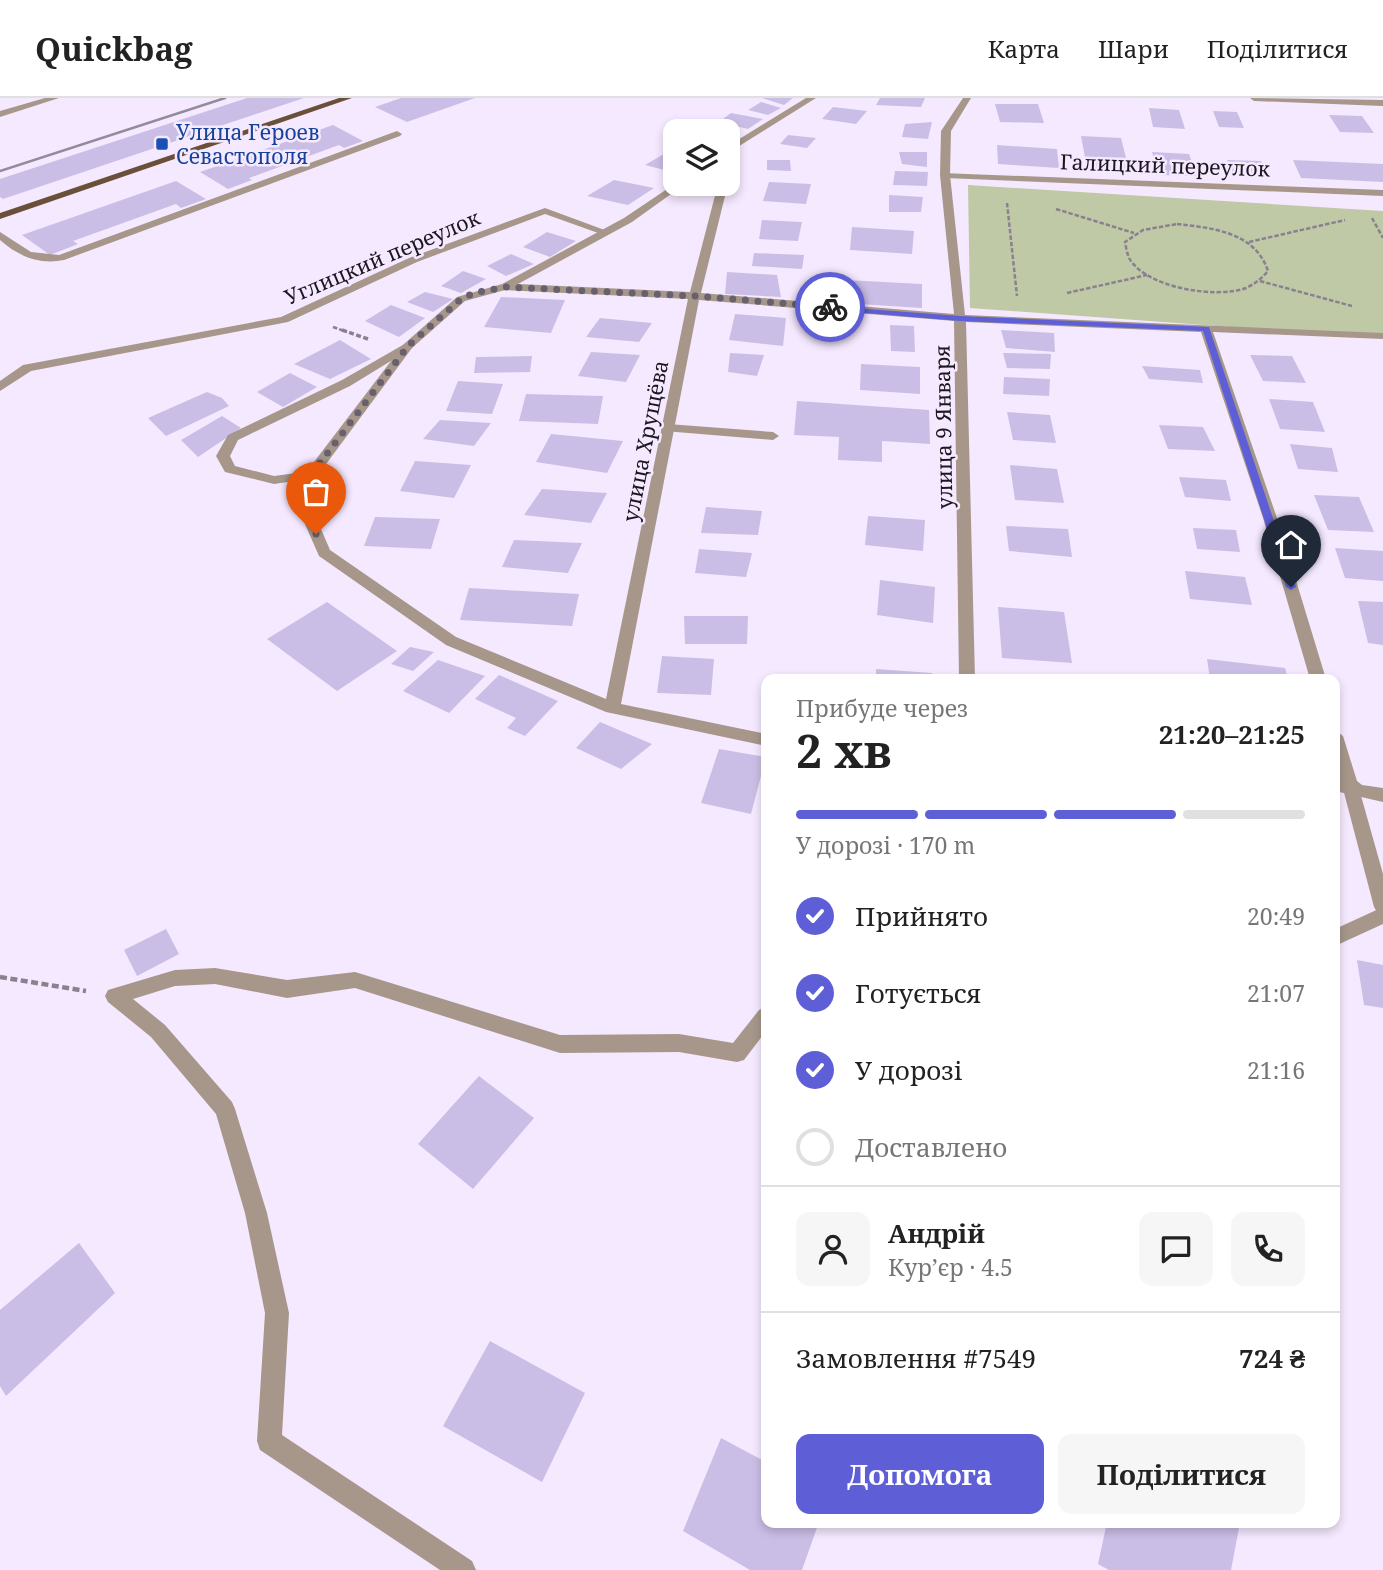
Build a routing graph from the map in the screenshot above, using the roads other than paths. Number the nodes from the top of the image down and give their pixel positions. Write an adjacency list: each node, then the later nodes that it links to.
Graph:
1 (55, 98): 7 (street)
2 (348, 98): 14 (main road)
3 (812, 98): 9 (street)
4 (967, 98): 10 (street, улица 9 Января)
5 (1254, 98): 6 (street)
6 (1383, 103)
7 (0, 114)
8 (397, 134): 16 (street)
9 (740, 143)
10 (945, 175): 11 (street, Галицкий переулок); 19 (street, улица 9 Января)
11 (1383, 193)
12 (663, 195): 15 (street)
13 (720, 196): 18 (street, улица Хрущёва)
14 (0, 216)
15 (605, 232): 17 (street); 23 (street, Углицкий переулок)
16 (0, 235)
17 (505, 287): 18 (street); 22 (street)
18 (695, 296): 19 (street); 24 (street, улица Хрущёва)
19 (960, 318): 20 (street); 27 (street, улица 9 Января)
20 (1206, 329): 21 (street); 28 (street)
21 (1383, 336)
22 (403, 349): 26 (street); 26 (street)
23 (0, 387)
24 (668, 428): 25 (street); 29 (street, улица Хрущёва)
25 (773, 436)
26 (311, 475): 29 (street)
27 (967, 674)
28 (1317, 674)
29 (612, 708): 30 (street)
30 (761, 739)
31 (1340, 766): 32 (street)
32 (1343, 784): 33 (street); 34 (street)
33 (1383, 795)
34 (1383, 907)
35 (1383, 915): 36 (street)
36 (1340, 936)
37 (761, 1022): 38 (street)
38 (463, 1570)

